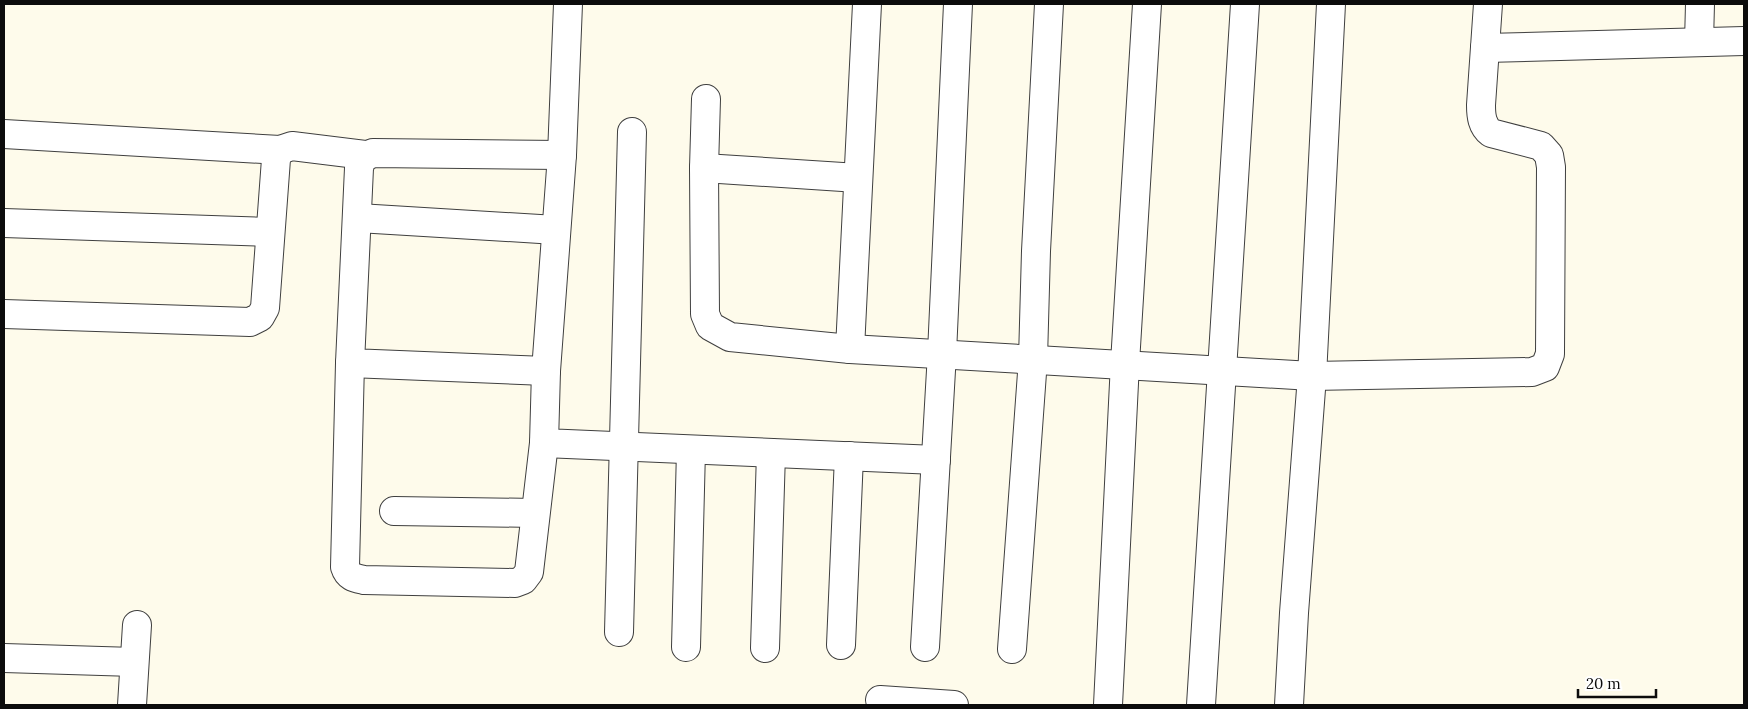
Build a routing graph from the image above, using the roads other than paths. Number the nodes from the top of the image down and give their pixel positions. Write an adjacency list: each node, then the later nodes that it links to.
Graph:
1 (568, 4): 18 (street)
2 (867, 4): 20 (street)
3 (958, 4): 27 (street)
4 (1049, 4): 28 (street)
5 (1147, 4): 30 (street)
6 (1245, 4): 31 (street)
7 (1331, 4): 33 (street)
8 (1488, 4): 12 (street)
9 (1700, 4): 11 (street)
10 (1744, 41): 11 (street)
11 (1699, 42): 12 (street)
12 (1485, 48): 33 (street)
13 (706, 99): 19 (street)
14 (632, 132): 35 (street)
15 (4, 134): 16 (street)
16 (280, 150): 17 (street); 24 (street)
17 (365, 155): 18 (street); 21 (street)
18 (562, 156): 23 (street)
19 (704, 168): 20 (street); 26 (street)
20 (858, 178): 26 (street)
21 (358, 218): 23 (street); 29 (street)
22 (4, 223): 24 (street)
23 (556, 230): 32 (street)
24 (270, 232): 25 (street)
25 (4, 314)
26 (850, 349): 27 (street)
27 (942, 353): 28 (street); 39 (street)
28 (1033, 359): 30 (street); 48 (street)
29 (350, 363): 32 (street); 41 (street)
30 (1125, 363): 31 (street); 54 (street)
31 (1220, 369): 33 (street); 55 (street)
32 (546, 371): 34 (street)
33 (1312, 376): 56 (street)
34 (544, 443): 35 (street); 41 (street)
35 (623, 447): 36 (street); 43 (street)
36 (691, 450): 37 (street); 45 (street)
37 (771, 453): 38 (street); 47 (street)
38 (850, 456): 39 (street); 44 (street)
39 (936, 460): 46 (street)
40 (394, 511): 41 (street)
41 (535, 513)
42 (137, 625): 50 (street)
43 (619, 632)
44 (841, 645)
45 (686, 647)
46 (925, 647)
47 (766, 648)
48 (1012, 649)
49 (4, 658): 50 (street)
50 (134, 662): 52 (street)
51 (880, 700): 53 (street)
52 (132, 705)
53 (954, 705)
54 (1108, 705)
55 (1201, 705)
56 (1289, 705)

